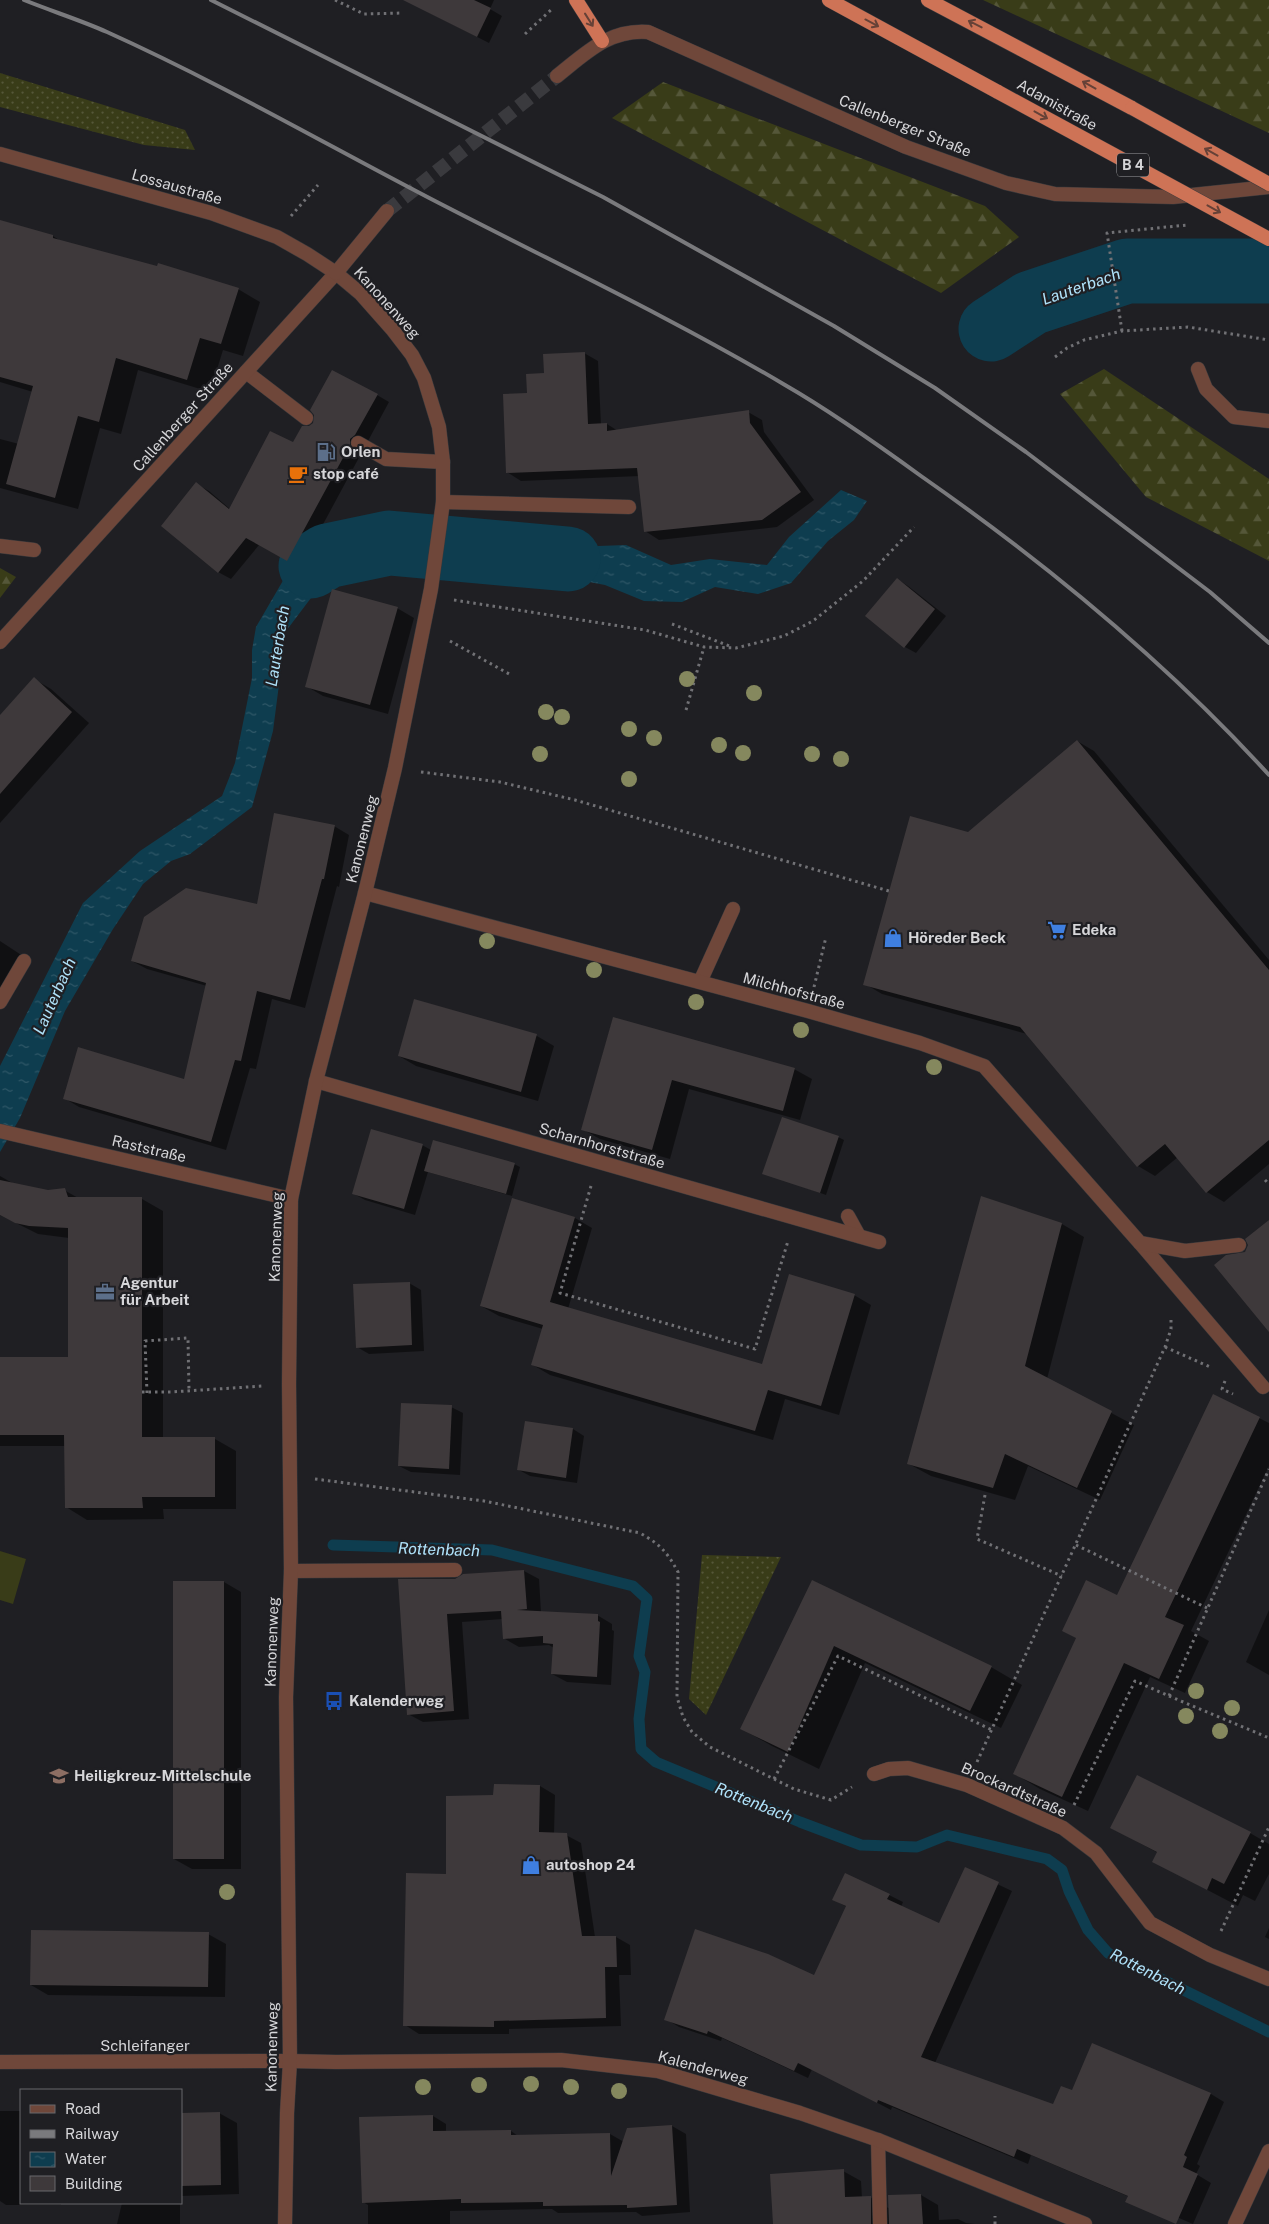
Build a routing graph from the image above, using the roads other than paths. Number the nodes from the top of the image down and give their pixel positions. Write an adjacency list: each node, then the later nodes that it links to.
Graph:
1 (576, 0): 4 (highway, one-way to 4)
2 (829, 0): 9 (highway, Adamistraße / B 4, one-way to 9, bridge)
3 (928, 0): 7 (highway, one-way to 3, bridge)
4 (602, 41): 5 (street, Callenberger Straße); 7 (street, Callenberger Straße)
5 (557, 76)
6 (0, 154): 10 (street, Lossaustraße)
7 (1269, 186)
8 (388, 211): 10 (street, Callenberger Straße)
9 (1269, 239)
10 (336, 272): 12 (street, Callenberger Straße); 16 (street, Kanonenweg)
11 (1198, 369): 14 (street)
12 (246, 372): 13 (street); 21 (street, Callenberger Straße)
13 (306, 418)
14 (1269, 421)
15 (358, 443): 16 (street)
16 (443, 462): 17 (street, Kanonenweg)
17 (443, 502): 18 (street); 22 (street, Kanonenweg)
18 (629, 507)
19 (0, 546): 20 (street)
20 (34, 550)
21 (0, 642)
22 (365, 893): 25 (street, Milchhofstraße); 27 (street, Kanonenweg)
23 (733, 908): 25 (street)
24 (24, 961): 26 (street)
25 (700, 982): 33 (street, Milchhofstraße)
26 (0, 1002)
27 (316, 1081): 29 (street, Kanonenweg); 31 (street, Scharnhorststraße)
28 (7, 1133): 29 (street, Raststraße)
29 (292, 1199): 37 (street, Kanonenweg)
30 (848, 1216): 31 (street)
31 (858, 1236): 32 (street, Scharnhorststraße)
32 (879, 1242)
33 (1140, 1243): 34 (street); 35 (street, Milchhofstraße)
34 (1239, 1245)
35 (1263, 1387)
36 (455, 1570): 37 (street)
37 (291, 1571): 40 (street, Kanonenweg)
38 (874, 1774): 39 (street, Brockardtstraße)
39 (1269, 1979)
40 (290, 2061): 41 (street, Schleifanger); 42 (street, Kalenderweg); 44 (street, Kanonenweg)
41 (0, 2062)
42 (878, 2140): 45 (street); 46 (street, Kalenderweg)
43 (1269, 2151): 47 (street)
44 (285, 2224)
45 (880, 2224)
46 (1085, 2224)
47 (1235, 2224)

